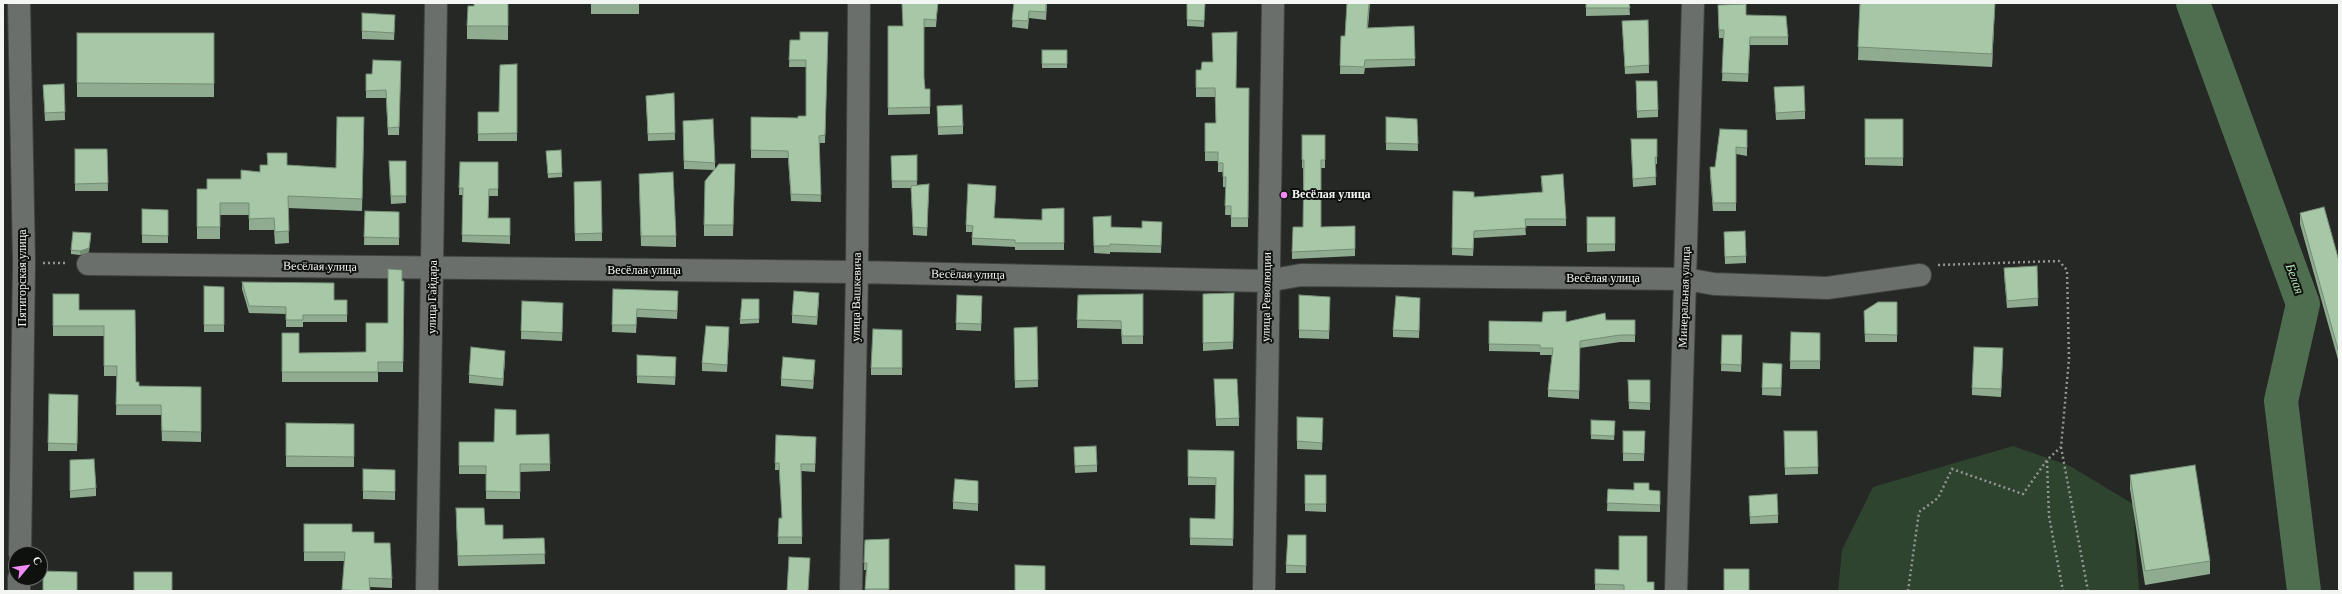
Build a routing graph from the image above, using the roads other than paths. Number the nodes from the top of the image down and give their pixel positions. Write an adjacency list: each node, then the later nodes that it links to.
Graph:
1 (19, 3): 12 (street, Пятигорская улица)
2 (436, 3): 7 (street, улица Гайдара)
3 (859, 3): 8 (street, улица Вашкевича)
4 (1273, 3): 11 (street, улица Революции)
5 (1693, 3): 10 (street, Минеральная улица)
6 (88, 264): 7 (street, Весёлая улица)
7 (433, 269): 8 (street, Весёлая улица); 13 (street, улица Гайдара)
8 (857, 272): 11 (street, Весёлая улица); 14 (street, улица Вашкевича)
9 (1920, 275): 10 (street, Весёлая улица)
10 (1686, 279): 11 (street, Весёлая улица); 16 (street, Минеральная улица)
11 (1267, 281): 15 (street, улица Революции)
12 (20, 546)
13 (426, 591)
14 (850, 591)
15 (1264, 591)
16 (1676, 591)

